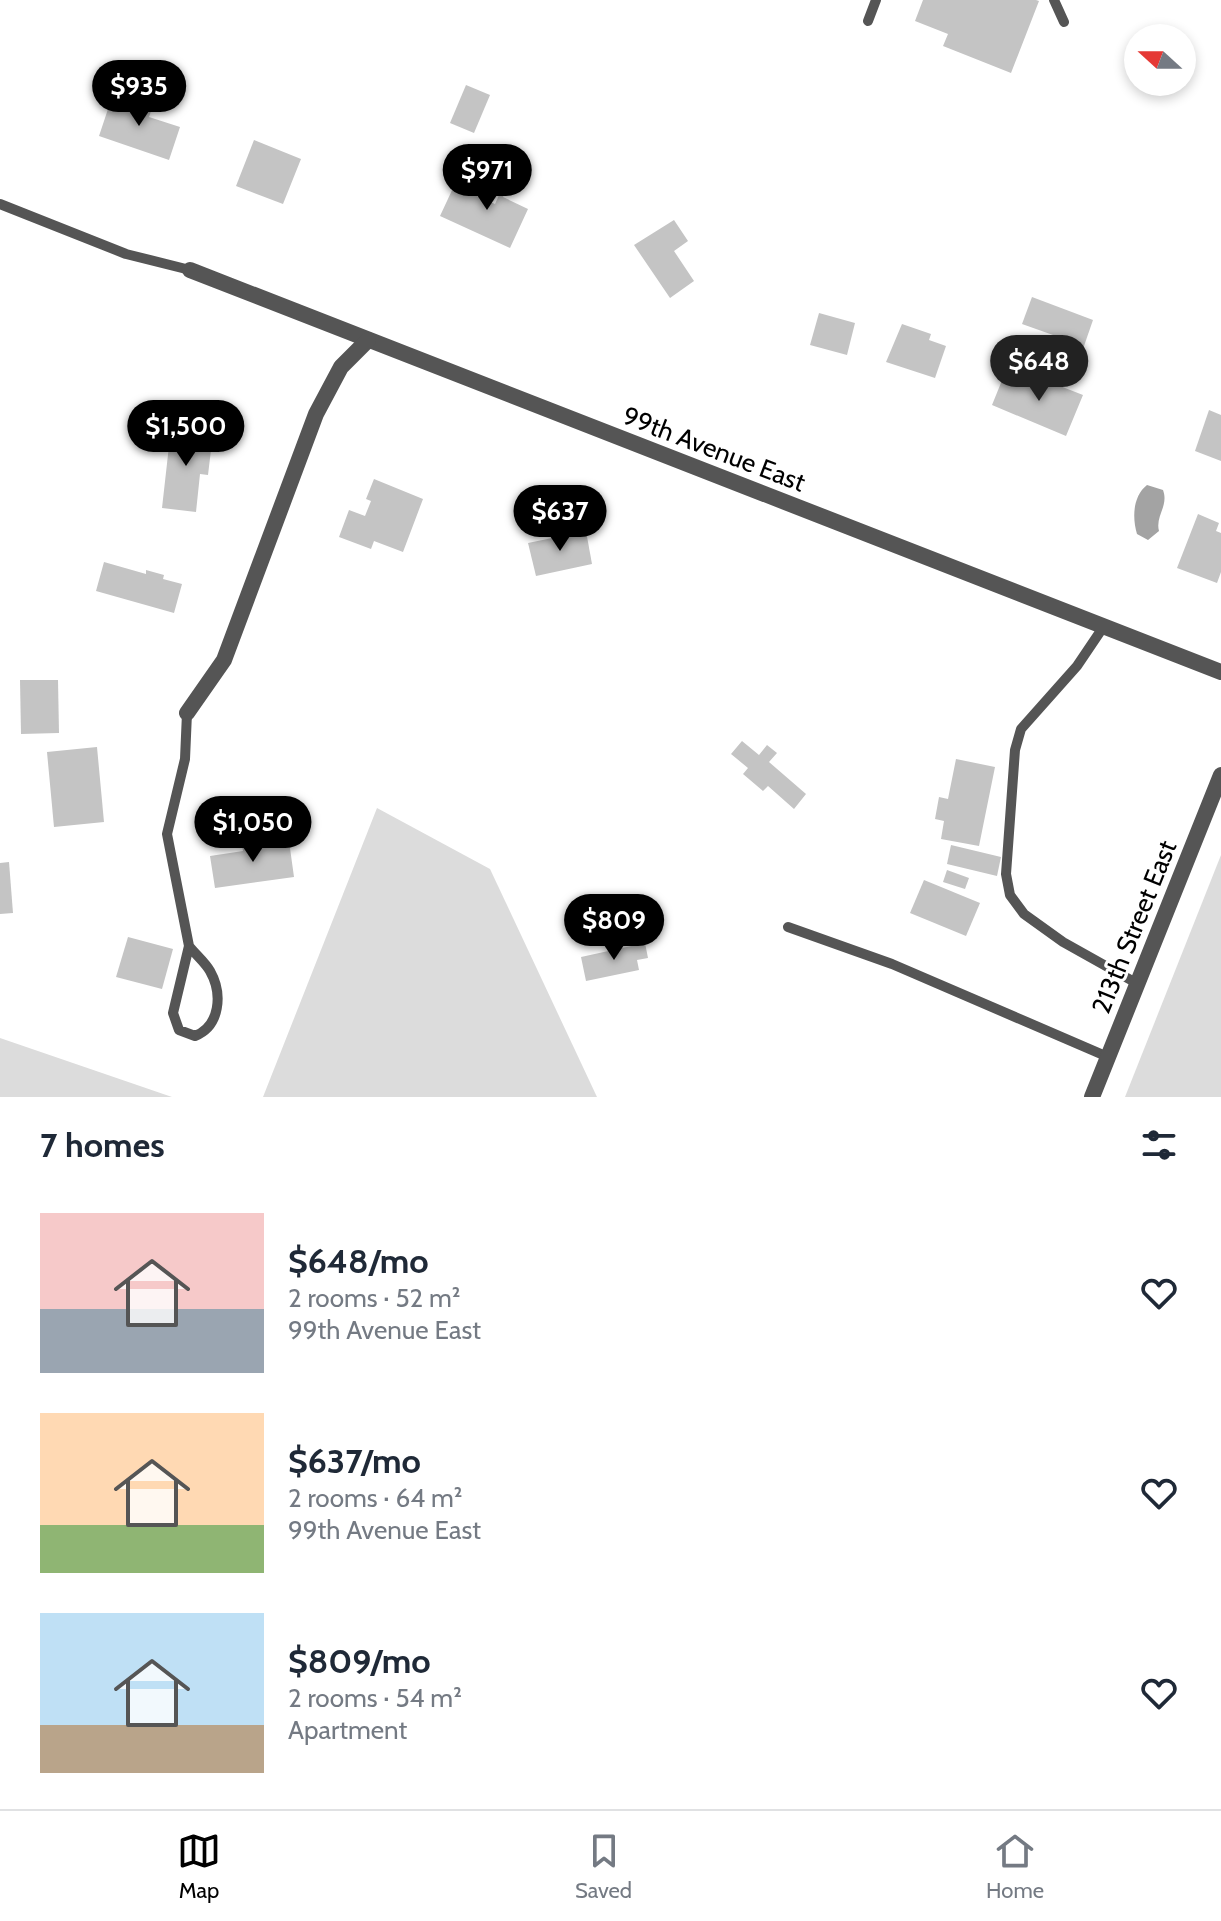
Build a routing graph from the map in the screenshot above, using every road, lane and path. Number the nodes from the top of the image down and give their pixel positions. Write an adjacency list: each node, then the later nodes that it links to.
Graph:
1 (876, 0): 3 (lane)
2 (1054, 0): 4 (lane)
3 (868, 21)
4 (1064, 22)
5 (0, 204): 6 (lane)
6 (190, 270): 7 (street, 99th Avenue East)
7 (368, 340): 8 (street, 99th Avenue East); 10 (street)
8 (1104, 626): 9 (street, 99th Avenue East); 14 (lane)
9 (1221, 672)
10 (187, 713): 13 (lane)
11 (1221, 775): 14 (street, 213th Street East)
12 (788, 927): 15 (lane)
13 (189, 946): 13 (lane)
14 (1138, 984): 15 (street, 213th Street East)
15 (1108, 1057): 16 (street, 213th Street East)
16 (1092, 1097)

